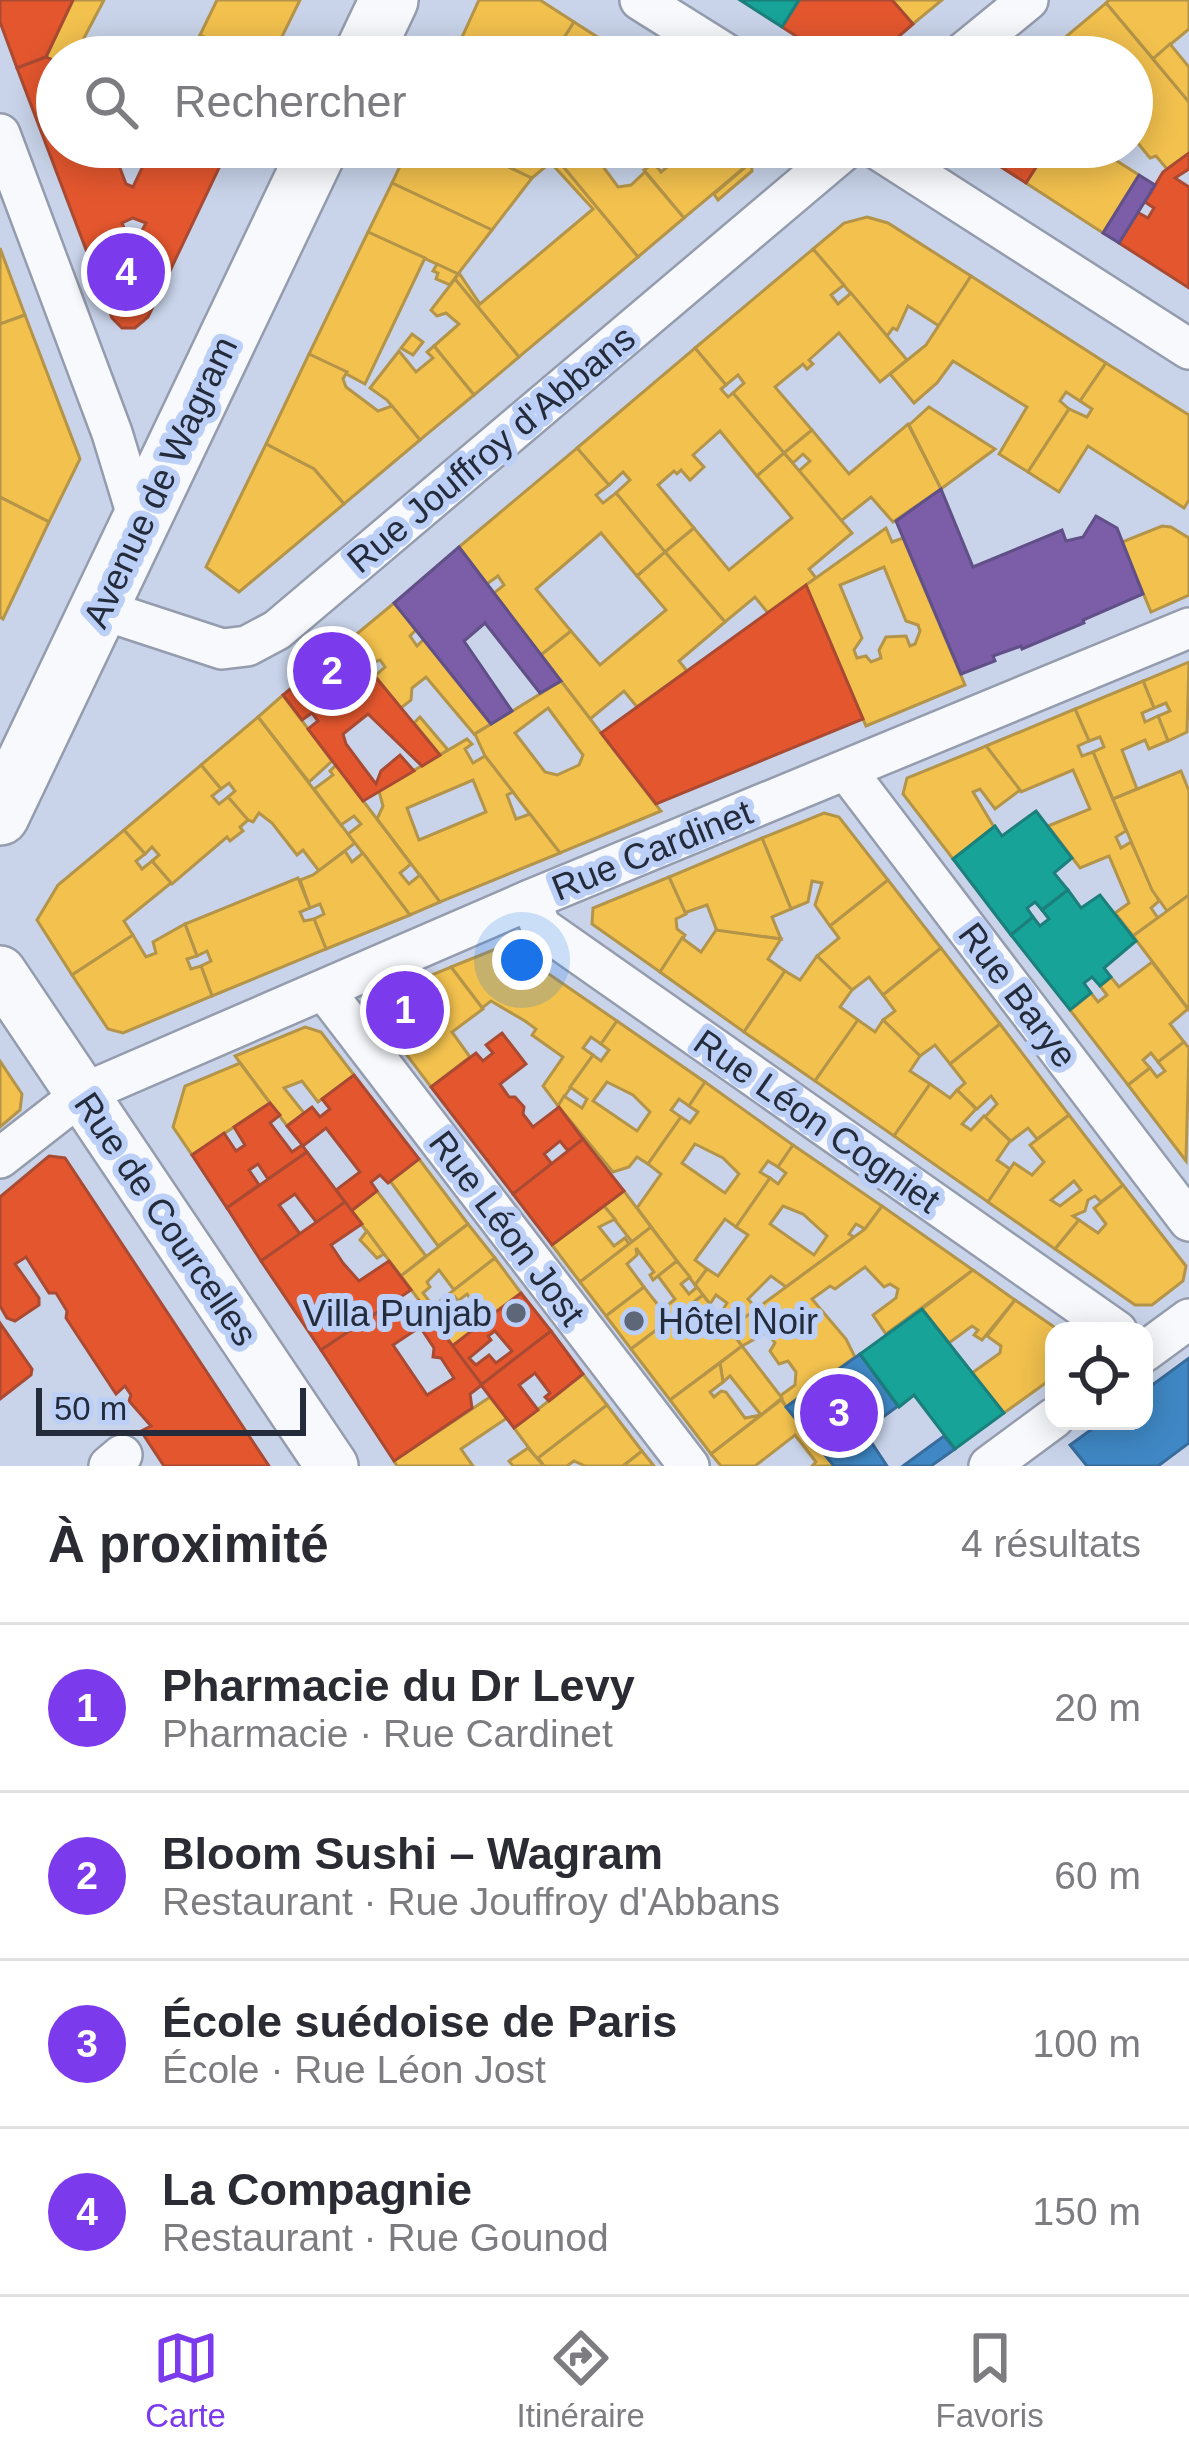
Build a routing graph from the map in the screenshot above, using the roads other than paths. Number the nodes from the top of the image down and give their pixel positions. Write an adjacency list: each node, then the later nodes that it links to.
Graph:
1 (389, 0): 4 (main road)
2 (640, 0): 5 (street)
3 (1028, 0): 6 (street)
4 (372, 36)
5 (697, 36)
6 (984, 36)
7 (0, 134): 12 (street)
8 (309, 168): 12 (main road, Avenue de Wagram)
9 (823, 168): 13 (street, Rue Jouffroy d'Abbans)
10 (907, 168): 11 (street)
11 (1189, 350)
12 (140, 525): 13 (main road, Avenue de Wagram)
13 (100, 608): 15 (main road, Avenue de Wagram)
14 (1189, 628): 16 (street, Rue Cardinet)
15 (13, 766): 17 (main road, Avenue de Wagram)
16 (846, 770): 18 (street, Rue Cardinet); 23 (street, Rue Barye)
17 (0, 816)
18 (530, 900): 20 (street, Rue Cardinet); 25 (street, Rue Léon Cogniet)
19 (0, 972): 21 (street, Rue de Courcelles)
20 (324, 990): 21 (street, Rue Cardinet); 29 (street, Rue Léon Jost)
21 (82, 1094): 22 (street, Rue Cardinet); 28 (street, Rue de Courcelles)
22 (0, 1158)
23 (1189, 1221)
24 (1189, 1319): 26 (street)
25 (1104, 1322)
26 (1153, 1345)
27 (1045, 1425): 30 (street)
28 (332, 1466)
29 (689, 1466)
30 (989, 1466)

